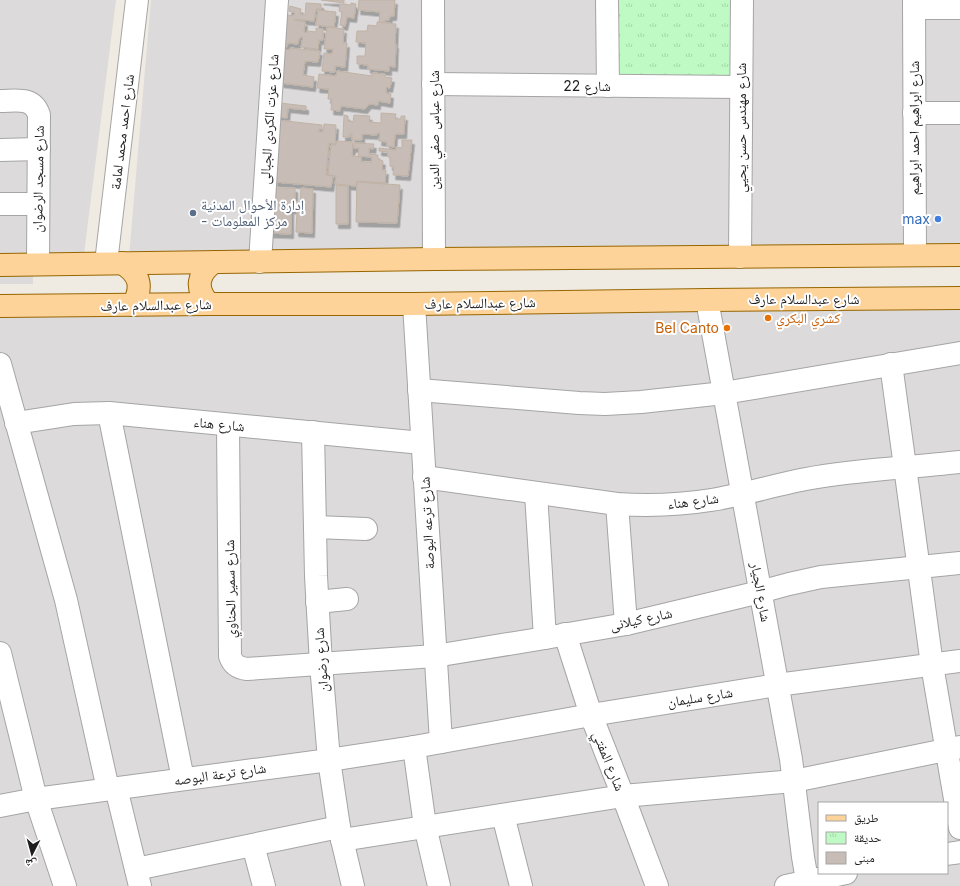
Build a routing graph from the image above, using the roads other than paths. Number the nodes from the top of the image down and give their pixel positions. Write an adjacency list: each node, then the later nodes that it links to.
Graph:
1 (137, 0): 24 (street, شارع احمد محمد لمامة)
2 (277, 0): 23 (street, شارع عزت الكردى الجبالى)
3 (433, 0): 8 (street, شارع عباس صفي الدين)
4 (607, 0): 9 (street)
5 (742, 0): 10 (street, شارع مهندس حسن يحيي)
6 (914, 4): 7 (street); 12 (street, شارع ابراهيم احمد ابراهيم)
7 (960, 8)
8 (433, 84): 9 (street, شارع 22); 21 (street, شارع عباس صفي الدين)
9 (608, 86): 10 (street, شارع 22)
10 (741, 87): 20 (street, شارع مهندس حسن يحيي)
11 (0, 101): 14 (street, شارع مسجد الرضوان)
12 (914, 113): 13 (street); 18 (street, شارع ابراهيم احمد ابراهيم)
13 (960, 113)
14 (39, 149): 15 (street); 17 (street, شارع مسجد الرضوان)
15 (0, 150)
16 (0, 204): 17 (street)
17 (38, 204): 25 (street, شارع مسجد الرضوان)
18 (915, 255): 19 (main road); 20 (main road)
19 (960, 255)
20 (740, 257): 21 (main road)
21 (434, 259): 23 (main road)
22 (214, 262): 23 (main road); 24 (main road); 29 (main road)
23 (260, 262)
24 (114, 263): 25 (main road); 31 (main road)
25 (38, 264): 26 (main road)
26 (0, 265)
27 (960, 298): 28 (main road, شارع عبدالسلام عارف)
28 (707, 300): 30 (main road, شارع عبدالسلام عارف); 37 (street, شارع الجيار)
29 (209, 304): 30 (main road, شارع عبدالسلام عارف); 31 (main road, شارع عبدالسلام عارف)
30 (414, 304): 36 (street, شارع ترعه البوصة)
31 (133, 305): 32 (main road, شارع عبدالسلام عارف)
32 (0, 306)
33 (960, 352): 35 (street)
34 (0, 364): 39 (street)
35 (891, 364): 37 (street); 44 (street)
36 (419, 390): 37 (street); 42 (street, شارع ترعه البوصة)
37 (724, 393): 47 (street, شارع الجيار)
38 (109, 413): 39 (street, شارع هناء); 40 (street, شارع هناء); 69 (street)
39 (16, 423): 71 (street)
40 (228, 425): 41 (street, شارع هناء); 61 (street, شارع سمير الحناوي)
41 (313, 432): 42 (street, شارع هناء); 49 (street, شارع رضوان)
42 (422, 442): 45 (street, شارع ترعه البوصة)
43 (960, 462): 44 (street, شارع هناء)
44 (905, 467): 47 (street, شارع هناء); 52 (street)
45 (424, 477): 46 (street, شارع هناء); 59 (street, شارع ترعه البوصة)
46 (536, 493): 48 (street, شارع هناء); 57 (street, شارع المفتي)
47 (743, 494): 48 (street, شارع هناء); 53 (street, شارع الجيار)
48 (617, 504): 56 (street)
49 (315, 528): 50 (street); 55 (street, شارع رضوان)
50 (366, 529)
51 (960, 563): 52 (street, شارع كيلانى)
52 (918, 566): 53 (street, شارع كيلانى); 62 (street)
53 (760, 592): 56 (street, شارع كيلانى); 63 (street, شارع الجيار)
54 (347, 599): 55 (street)
55 (316, 602): 61 (street, شارع رضوان)
56 (626, 624): 57 (street, شارع كيلانى)
57 (555, 636): 59 (street, شارع كيلانى); 64 (street, شارع المفتي)
58 (0, 653): 73 (street)
59 (435, 656): 61 (street, شارع كيلانى); 65 (street, شارع ترعه البوصة)
60 (960, 661): 62 (street, شارع سليمان)
61 (320, 664): 68 (street, شارع رضوان)
62 (932, 665): 63 (street, شارع سليمان); 67 (street)
63 (778, 685): 64 (street, شارع سليمان); 70 (street, شارع الجيار)
64 (590, 715): 65 (street, شارع سليمان); 72 (street, شارع المفتي)
65 (441, 742): 66 (street, شارع ترعة البوصه)
66 (414, 747): 68 (street, شارع ترعة البوصه); 76 (street)
67 (953, 749): 70 (street); 77 (street)
68 (329, 760): 69 (street, شارع ترعة البوصه); 78 (street, شارع رضوان)
69 (183, 779): 71 (street, شارع ترعة البوصه)
70 (794, 781): 72 (street); 84 (street, شارع الجيار)
71 (112, 789): 73 (street, شارع ترعة البوصه); 83 (street)
72 (623, 796): 75 (street); 90 (street, شارع المفتي)
73 (36, 799): 74 (street, شارع ترعة البوصه); 85 (street)
74 (0, 806)
75 (503, 815): 76 (street); 89 (street)
76 (425, 826): 78 (street); 88 (street)
77 (960, 828)
78 (340, 833): 79 (street); 87 (street, شارع رضوان)
79 (253, 845): 83 (street); 86 (street)
80 (960, 852): 81 (street)
81 (948, 854)
82 (842, 874): 84 (street)
83 (138, 878)
84 (808, 883): 91 (street)
85 (65, 886)
86 (264, 886)
87 (353, 886)
88 (439, 886)
89 (521, 886)
90 (657, 886)
91 (786, 886)

